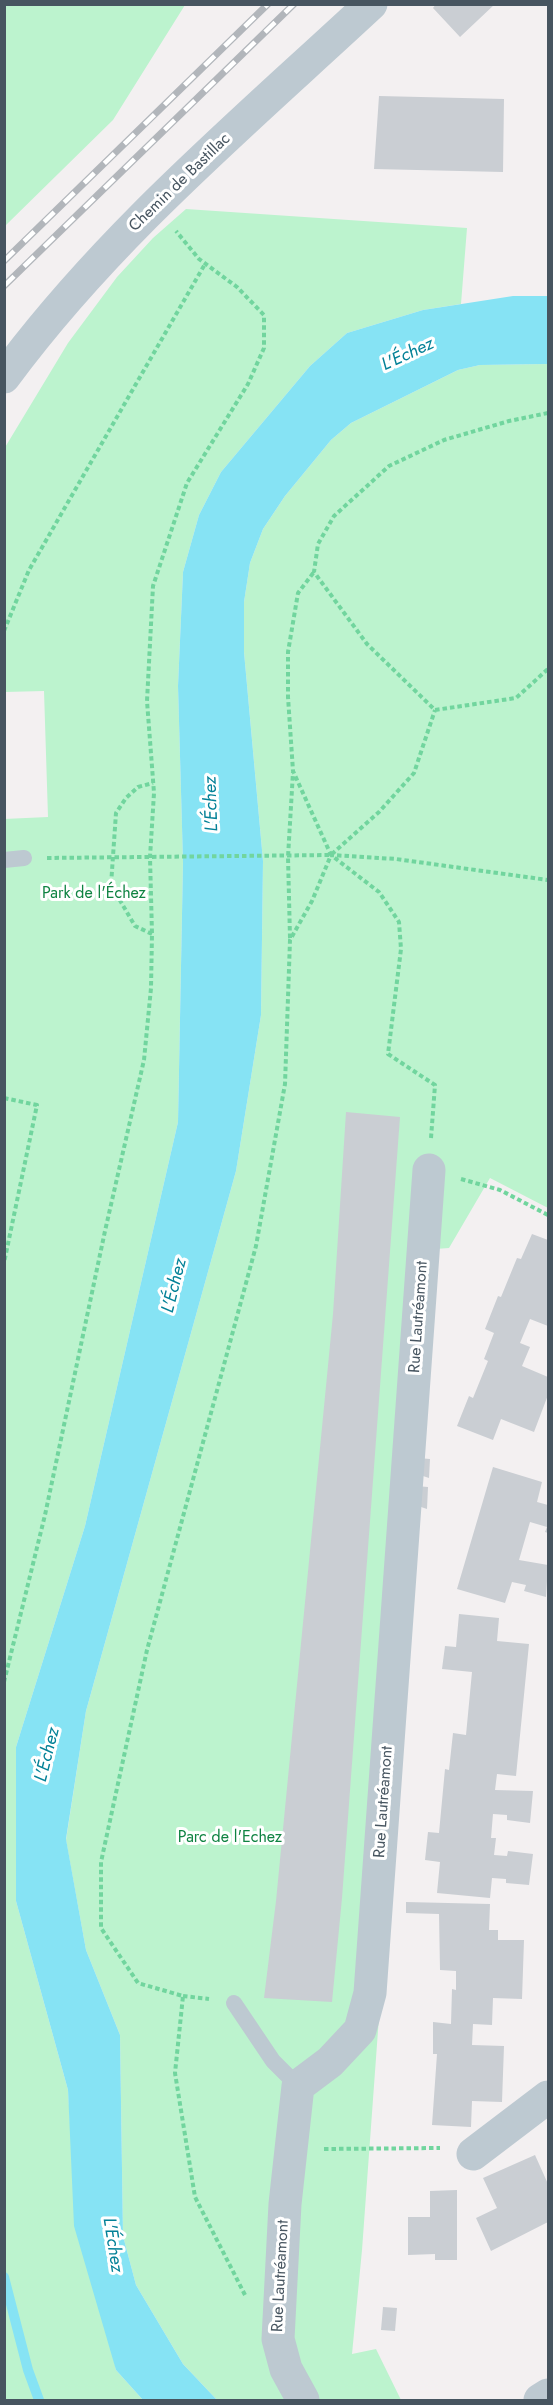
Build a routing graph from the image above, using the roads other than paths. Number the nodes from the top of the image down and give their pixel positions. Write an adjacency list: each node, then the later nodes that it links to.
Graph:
1 (371, 4): 2 (street, Chemin de Bastillac)
2 (4, 376)
3 (24, 858): 4 (lane)
4 (4, 860)
5 (429, 1170): 7 (street, Rue Lautréamont)
6 (234, 2003): 7 (lane)
7 (298, 2086): 11 (street, Rue Lautréamont)
8 (549, 2097): 9 (street)
9 (473, 2154)
10 (549, 2395): 12 (street)
11 (303, 2400)
12 (540, 2400)

